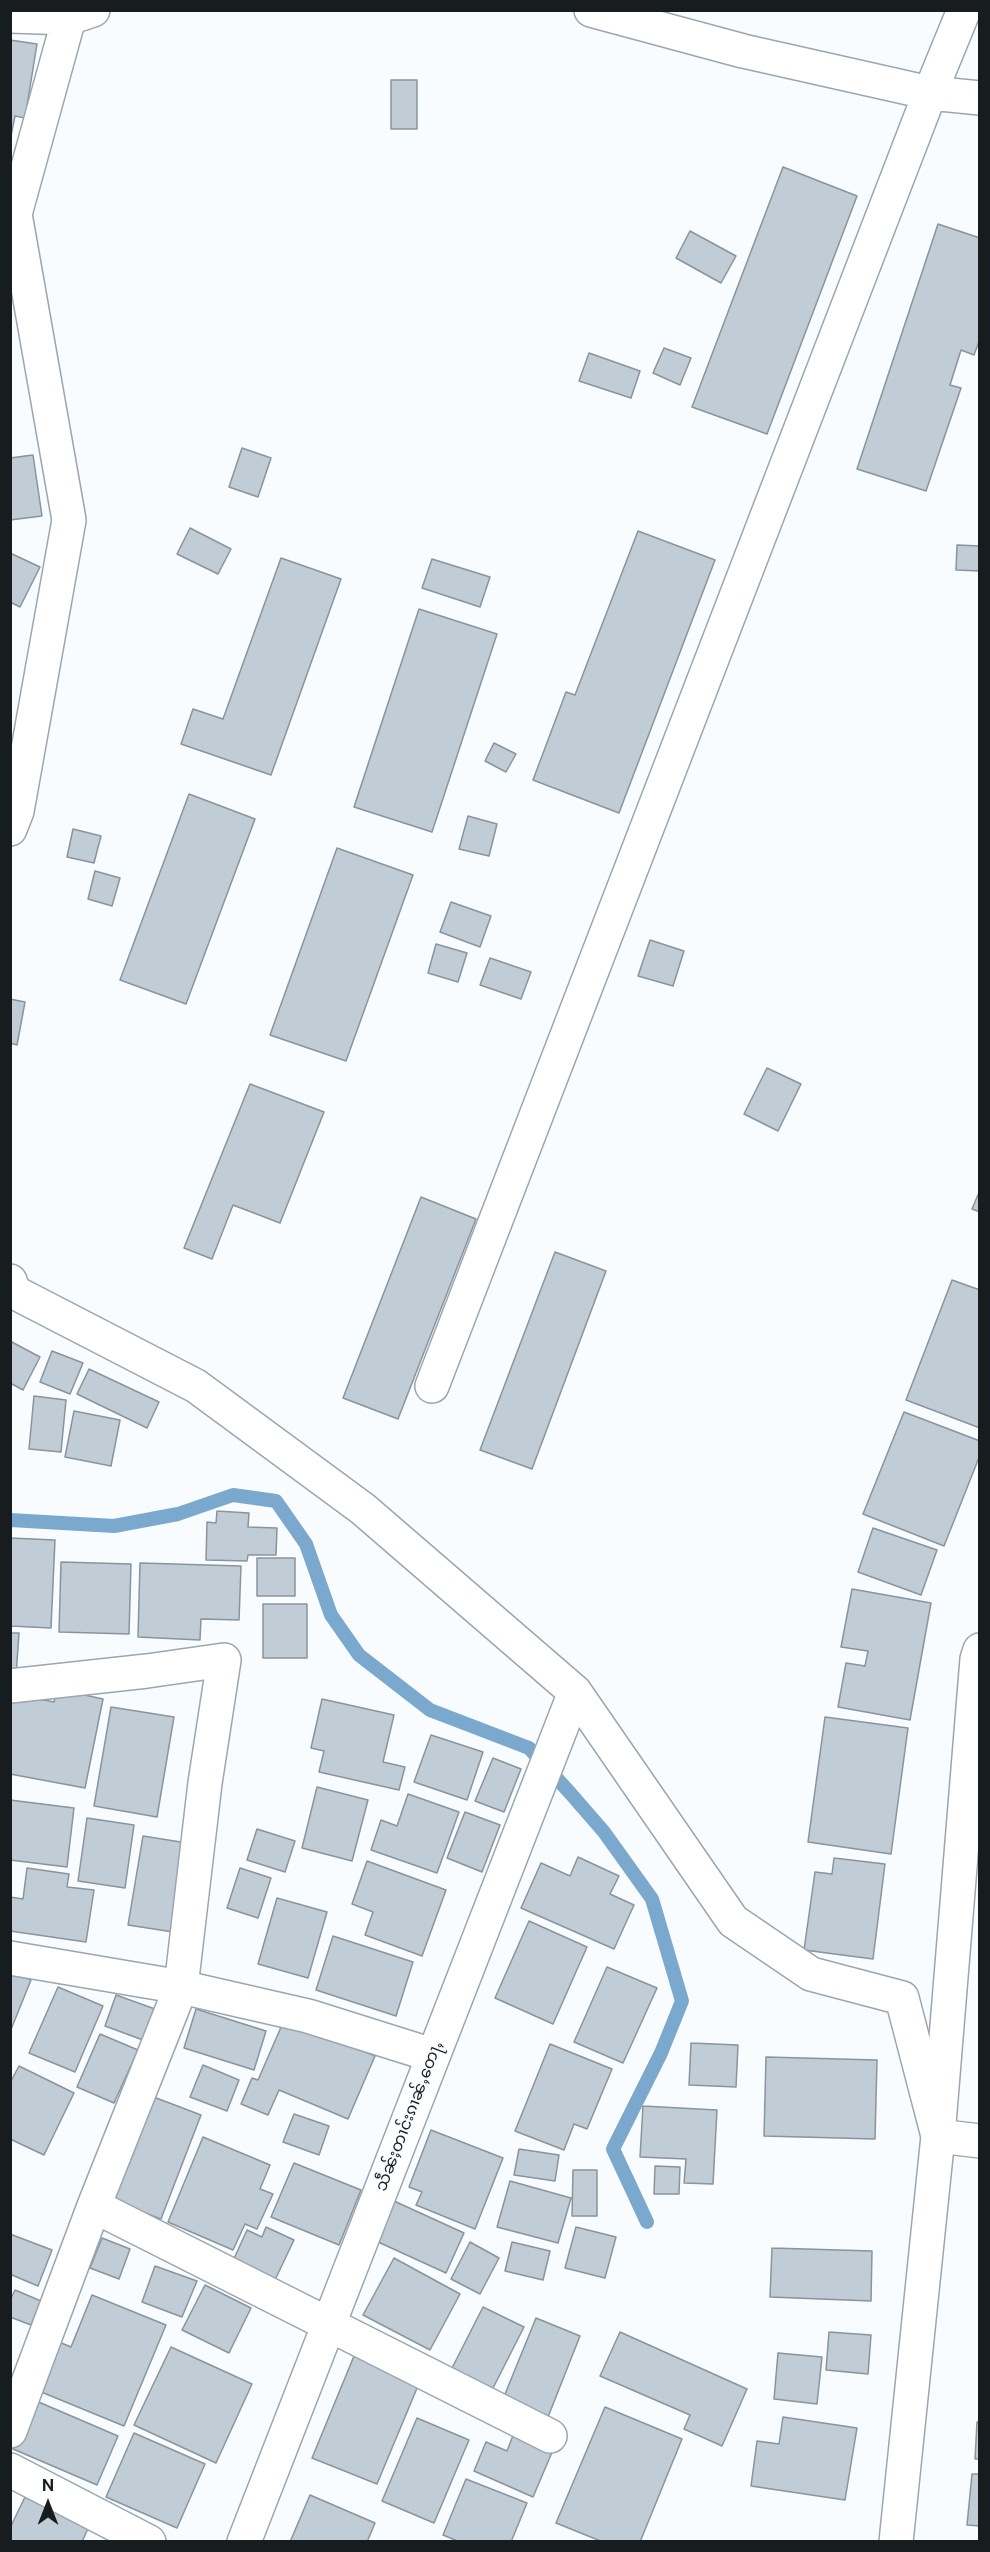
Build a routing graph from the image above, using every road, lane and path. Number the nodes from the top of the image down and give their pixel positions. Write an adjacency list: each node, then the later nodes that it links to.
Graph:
1 (591, 10): 5 (street)
2 (964, 10): 5 (street)
3 (81, 14): 4 (street); 7 (street)
4 (10, 16)
5 (930, 93): 6 (street); 9 (street)
6 (980, 98)
7 (12, 816)
8 (10, 1281): 12 (street)
9 (432, 1386)
10 (980, 1650): 16 (street)
11 (10, 1686): 14 (street)
12 (575, 1692): 15 (street, သဵၼ်ႈတၢင်းၵၢၼ်ႇတေႃႇ); 16 (street)
13 (10, 1958): 14 (street)
14 (181, 1988): 15 (street); 18 (street)
15 (432, 2055): 19 (street, သဵၼ်ႈတၢင်းၵၢၼ်ႇတေႃႇ)
16 (938, 2136): 17 (street); 25 (street)
17 (980, 2141)
18 (94, 2206): 19 (street); 20 (street)
19 (328, 2325): 21 (street); 24 (street, သဵၼ်ႈတၢင်းၵၢၼ်ႇတေႃႇ)
20 (10, 2431)
21 (550, 2436)
22 (10, 2470): 23 (street)
23 (149, 2541)
24 (244, 2541)
25 (896, 2541)

